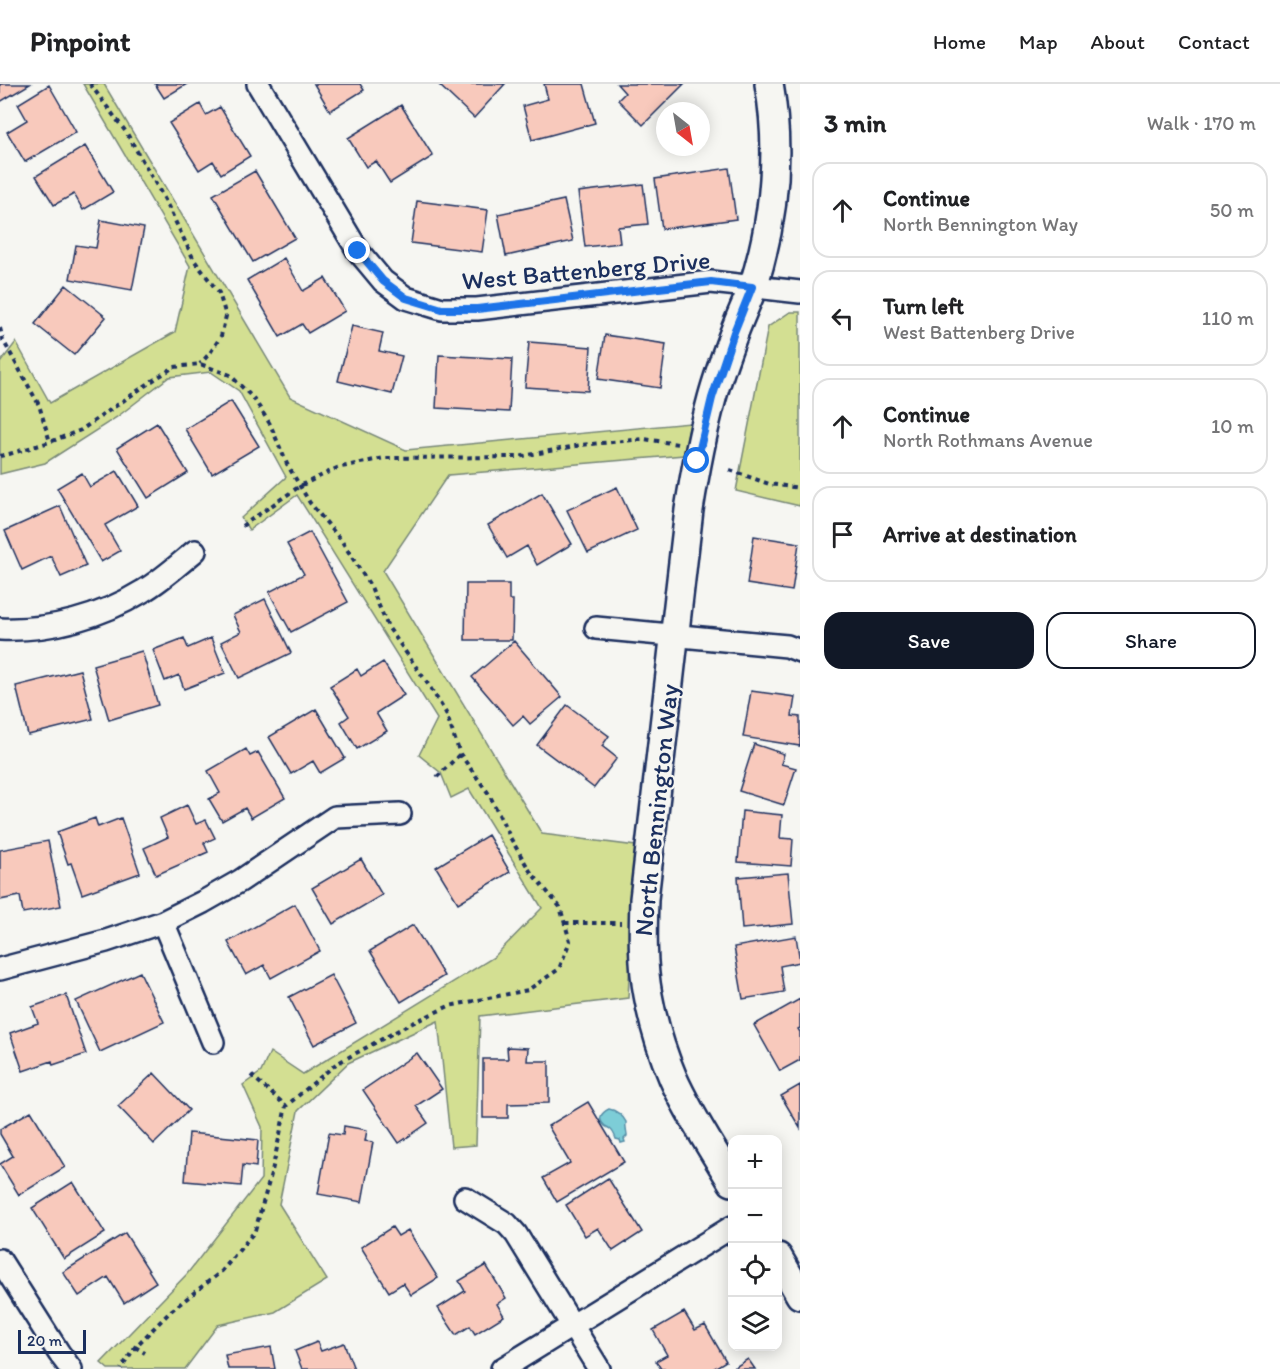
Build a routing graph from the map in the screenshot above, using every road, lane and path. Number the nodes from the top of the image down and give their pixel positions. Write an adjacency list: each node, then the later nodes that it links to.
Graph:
1 (90, 84): 7 (path)
2 (258, 84): 4 (street, West Battenberg Drive)
3 (769, 84): 4 (street, North Bennington Way)
4 (752, 287): 5 (street, West Battenberg Drive); 16 (street, North Bennington Way)
5 (800, 292)
6 (0, 328): 8 (path)
7 (200, 364)
8 (50, 442)
9 (678, 444): 12 (path)
10 (730, 470): 11 (path)
11 (800, 488)
12 (242, 526)
13 (195, 551): 15 (street)
14 (596, 628): 16 (street)
15 (0, 629)
16 (674, 635): 17 (street); 28 (street, North Bennington Way)
17 (800, 651)
18 (460, 754): 19 (path)
19 (437, 777)
20 (400, 814): 21 (street)
21 (163, 922): 24 (street); 25 (street)
22 (565, 923): 23 (path)
23 (625, 923)
24 (0, 969)
25 (213, 1042)
26 (251, 1075): 27 (path)
27 (286, 1106)
28 (728, 1175)
29 (465, 1198): 34 (street)
30 (728, 1229): 34 (street)
31 (0, 1260): 37 (street)
32 (782, 1265): 33 (street)
33 (800, 1295)
34 (572, 1326): 38 (street); 39 (street)
35 (135, 1347): 36 (path)
36 (145, 1353)
37 (71, 1369)
38 (502, 1369)
39 (599, 1369)

